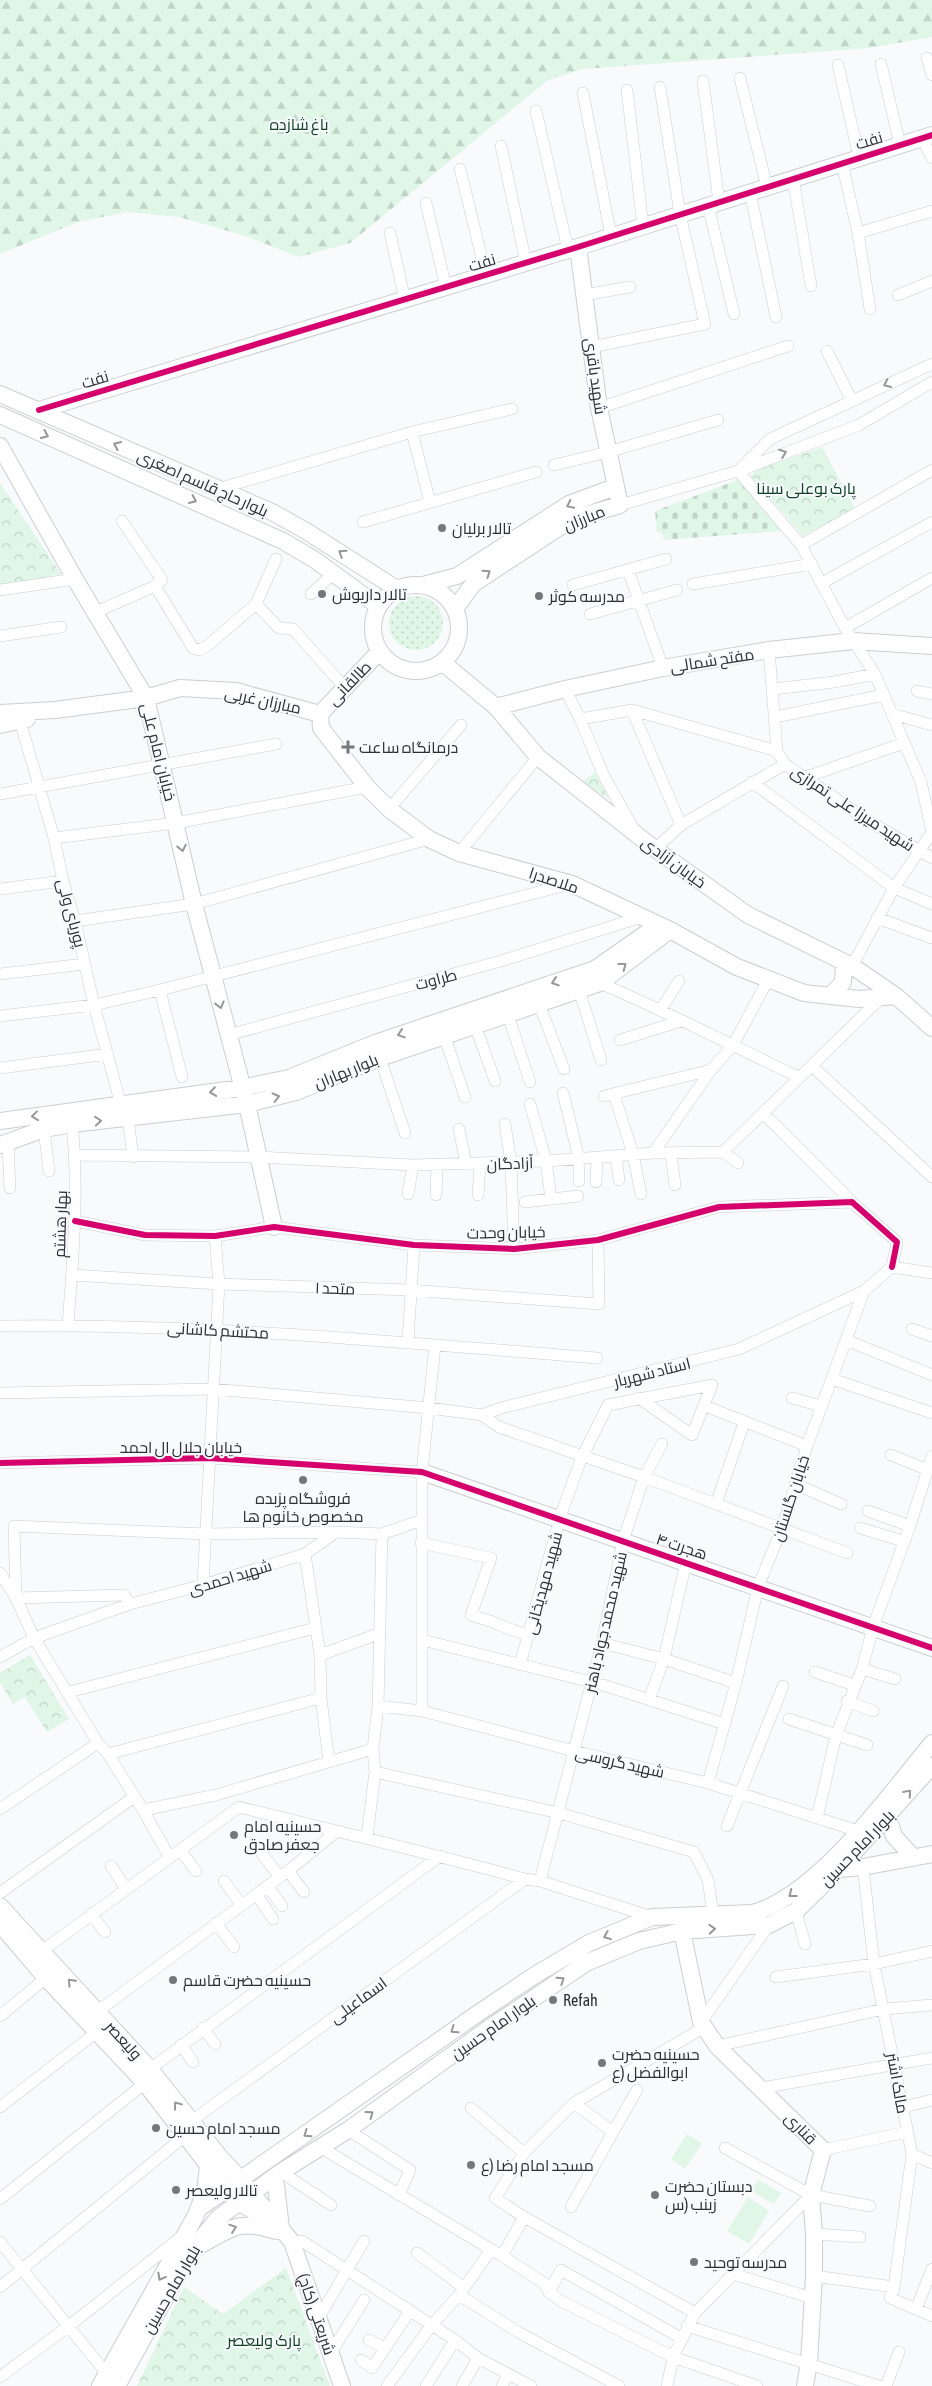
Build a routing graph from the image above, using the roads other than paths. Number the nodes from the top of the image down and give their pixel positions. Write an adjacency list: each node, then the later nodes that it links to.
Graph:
1 (927, 58): 4 (street)
2 (881, 64): 12 (street)
3 (838, 65): 14 (street)
4 (932, 75)
5 (740, 78): 19 (street)
6 (703, 81): 22 (street)
7 (660, 87): 24 (street)
8 (627, 90): 25 (street)
9 (583, 93): 28 (street)
10 (536, 111): 29 (street)
11 (927, 136): 12 (street, نفت); 15 (street)
12 (900, 145): 14 (street, نفت)
13 (501, 146): 30 (street)
14 (860, 157): 16 (street, نفت)
15 (932, 158)
16 (842, 163): 18 (street, نفت); 27 (street)
17 (460, 170): 31 (street)
18 (793, 178): 19 (street, نفت); 33 (street)
19 (767, 186): 20 (street, نفت)
20 (750, 192): 22 (street, نفت); 41 (street)
21 (426, 203): 34 (street)
22 (714, 203): 24 (street, نفت); 40 (street)
23 (932, 211): 27 (street)
24 (680, 214): 25 (street, نفت); 43 (street)
25 (642, 226): 28 (street, نفت)
26 (390, 233): 38 (street)
27 (858, 233): 39 (street)
28 (610, 236): 29 (street, نفت)
29 (573, 248): 30 (street, نفت); 36 (street, شهید باقری)
30 (526, 263): 31 (street, نفت)
31 (486, 275): 34 (street, نفت)
32 (932, 281): 37 (street)
33 (811, 286)
34 (446, 287): 38 (street, نفت)
35 (630, 287): 36 (street)
36 (584, 295): 43 (street, شهید باقری)
37 (898, 295)
38 (405, 300): 51 (street, نفت)
39 (870, 309)
40 (734, 314)
41 (776, 317)
42 (788, 346): 49 (street)
43 (591, 347): 49 (street, شهید باقری)
44 (828, 351): 48 (street)
45 (932, 364): 48 (street, مبارزان, one-way to 48)
46 (932, 382): 58 (street, مبارزان, one-way to 46)
47 (0, 394): 51 (street, بلوار حاج قاسم اصغری)
48 (851, 400): 58 (street, مبارزان)
49 (599, 408): 56 (street, شهید باقری)
50 (512, 409): 54 (street)
51 (39, 410): 62 (street, بلوار حاج قاسم اصغری, one-way to 51)
52 (0, 415): 74 (street, بلوار حاج قاسم اصغری, one-way to 74)
53 (718, 420): 56 (street)
54 (412, 432): 62 (street); 63 (street)
55 (0, 446): 75 (street, خیابان امام علی)
56 (608, 452): 57 (street); 61 (street, شهید باقری)
57 (554, 465)
58 (738, 470): 64 (street, مبارزان); 68 (street)
59 (932, 470): 68 (street)
60 (536, 472): 63 (street)
61 (615, 487): 64 (street, شهید باقری); 79 (street, مبارزان, one-way to 79)
62 (218, 489): 72 (street, بلوار حاج قاسم اصغری, one-way to 62)
63 (430, 502): 66 (street)
64 (620, 504): 90 (street, مبارزان, one-way to 64)
65 (122, 521): 81 (street)
66 (363, 522)
67 (932, 522): 77 (street)
68 (800, 545): 71 (street)
69 (276, 559): 88 (street)
70 (666, 559): 73 (street)
71 (812, 564): 77 (street); 78 (street)
72 (362, 566): 82 (street); 83 (street, بلوار حاج قاسم اصغری)
73 (628, 570): 80 (street); 87 (street)
74 (334, 574): 82 (street, بلوار حاج قاسم اصغری); 86 (street)
75 (75, 578): 84 (street); 91 (street, خیابان امام علی)
76 (932, 578): 94 (street)
77 (822, 583): 94 (street)
78 (694, 584)
79 (423, 585): 83 (street); 90 (street)
80 (573, 585)
81 (155, 586): 88 (street); 91 (street)
82 (350, 586): 89 (street, بلوار حاج قاسم اصغری)
83 (397, 589): 89 (street)
84 (0, 590)
85 (677, 590): 87 (street)
86 (310, 594)
87 (639, 602): 92 (street); 100 (street)
88 (256, 604): 102 (street)
89 (378, 606): 98 (street)
90 (455, 609): 99 (street)
91 (96, 612): 108 (street, خیابان امام علی)
92 (590, 614)
93 (61, 626): 95 (street)
94 (849, 635): 96 (street, مفتح شمالی); 97 (street, مفتح شمالی); 101 (street)
95 (0, 636)
96 (932, 646)
97 (770, 650): 100 (street, مفتح شمالی); 104 (street)
98 (379, 652): 99 (street); 102 (street, طالقانی)
99 (442, 662): 109 (street, خیابان آزادی)
100 (663, 668): 103 (street, مفتح شمالی)
101 (875, 674): 104 (street); 107 (street)
102 (345, 688): 113 (street, طالقانی)
103 (565, 689): 109 (street, مفتح شمالی); 116 (street)
104 (774, 689): 115 (street)
105 (917, 691): 106 (street)
106 (932, 694)
107 (884, 695): 114 (street); 115 (street)
108 (146, 698): 110 (street); 113 (street, مبارزان غربی); 125 (street, خیابان امام علی)
109 (496, 707): 123 (street, خیابان آزادی)
110 (55, 710): 112 (street); 117 (street)
111 (632, 710): 116 (street, شهید میرزا علی تمرازی); 122 (street, شهید میرزا علی تمرازی); 134 (street)
112 (1, 714): 117 (street)
113 (320, 714): 130 (street, ملاصدرا)
114 (892, 714): 119 (street); 120 (street)
115 (774, 717): 122 (street)
116 (580, 719): 135 (street)
117 (20, 722): 129 (street, پوریای ولی)
118 (461, 725): 132 (street)
119 (932, 725)
120 (904, 743): 126 (street); 128 (street)
121 (276, 744): 125 (street)
122 (777, 751): 124 (street, شهید میرزا علی تمرازی)
123 (538, 757): 135 (street, خیابان آزادی); 140 (street)
124 (785, 764): 126 (street, شهید میرزا علی تمرازی); 127 (street)
125 (162, 765): 129 (street); 133 (street, خیابان امام علی)
126 (806, 776): 139 (street, شهید میرزا علی تمرازی)
127 (752, 782): 134 (street); 144 (street)
128 (926, 783): 139 (street)
129 (39, 787): 131 (street); 136 (street, پوریای ولی)
130 (367, 787): 132 (street, ملاصدرا); 133 (street)
131 (0, 794)
132 (389, 809): 137 (street, ملاصدرا)
133 (176, 823): 136 (street); 146 (street, خیابان امام علی, one-way to 146)
134 (681, 825): 138 (street)
135 (638, 836): 138 (street, خیابان آزادی)
136 (54, 838): 142 (street, پوریای ولی)
137 (429, 839): 140 (street, ملاصدرا); 146 (street)
138 (655, 850): 154 (street, خیابان آزادی)
139 (919, 851): 141 (street, شهید میرزا علی تمرازی); 144 (street)
140 (459, 853): 143 (street, ملاصدرا)
141 (932, 858)
142 (63, 881): 145 (street); 150 (street, پوریای ولی)
143 (572, 884): 148 (street, ملاصدرا); 156 (street)
144 (894, 888): 147 (street); 149 (street)
145 (0, 889)
146 (194, 904): 150 (street); 156 (street, خیابان امام علی)
147 (932, 904)
148 (642, 917): 151 (street, ملاصدرا); 172 (street, طراوت)
149 (877, 918): 152 (street); 154 (street)
150 (75, 921): 153 (street, پوریای ولی)
151 (664, 928): 158 (street, ملاصدرا); 159 (street, بلوار بهاران, one-way to 151); 187 (street, بلوار بهاران, one-way to 187)
152 (932, 938)
153 (84, 964): 155 (street); 165 (street, پوریای ولی)
154 (848, 964): 162 (street); 163 (street, خیابان آزادی)
155 (0, 974)
156 (213, 976): 160 (street); 172 (street, خیابان امام علی, one-way to 172)
157 (679, 980): 166 (street)
158 (768, 980): 162 (street, ملاصدرا); 175 (street)
159 (600, 983): 161 (street, بلوار بهاران); 166 (street)
160 (160, 990): 165 (street); 183 (street)
161 (579, 990): 164 (street, بلوار بهاران); 178 (street)
162 (831, 995): 163 (street, ملاصدرا)
163 (889, 997): 171 (street, خیابان آزادی); 179 (street)
164 (539, 1004): 167 (street, بلوار بهاران); 181 (street)
165 (94, 1005): 168 (street); 176 (street, پوریای ولی)
166 (661, 1009): 169 (street)
167 (508, 1014): 170 (street, بلوار بهاران); 186 (street)
168 (0, 1016)
169 (681, 1021): 174 (street); 175 (street)
170 (475, 1025): 173 (street, بلوار بهاران); 185 (street)
171 (932, 1028)
172 (228, 1035): 187 (street, خیابان امام علی)
173 (444, 1035): 177 (street, بلوار بهاران); 189 (street)
174 (620, 1040)
175 (733, 1045): 182 (street); 184 (street)
176 (108, 1054): 180 (street); 192 (street, پوریای ولی)
177 (380, 1058): 190 (street, بلوار بهاران, one-way to 177); 199 (street)
178 (601, 1060)
179 (812, 1066): 184 (street); 219 (street)
180 (0, 1068)
181 (564, 1069)
182 (711, 1070): 202 (street); 203 (street)
183 (182, 1077)
184 (798, 1077): 193 (street)
185 (495, 1081)
186 (530, 1082)
187 (241, 1088): 190 (street, خیابان امام علی); 192 (street, بلوار بهاران, one-way to 192)
188 (563, 1093): 210 (street)
189 (466, 1097)
190 (246, 1104): 192 (street, بلوار بهاران); 208 (street, خیابان امام علی)
191 (530, 1104): 211 (street)
192 (125, 1112): 194 (street, بلوار بهاران, one-way to 194); 195 (street, بلوار بهاران, one-way to 192); 207 (street, پوریای ولی)
193 (763, 1113): 201 (street); 232 (street)
194 (0, 1121)
195 (72, 1124): 197 (street, بلوار بهاران); 205 (street, بهار هشتم)
196 (505, 1124): 212 (street)
197 (44, 1129): 200 (street, بلوار بهاران); 218 (street)
198 (459, 1129): 213 (street)
199 (405, 1133)
200 (4, 1144): 224 (street)
201 (723, 1152): 204 (street, آزادگان); 215 (street)
202 (652, 1153): 203 (street, آزادگان); 204 (street, آزادگان)
203 (633, 1154): 206 (street, آزادگان); 226 (street)
204 (671, 1154): 223 (street)
205 (75, 1155): 207 (street, آزادگان); 233 (street, بهار هشتم)
206 (616, 1156): 209 (street, آزادگان); 221 (street)
207 (133, 1157): 208 (street, آزادگان)
208 (258, 1157): 216 (street, آزادگان); 234 (street, خیابان امام علی)
209 (597, 1158): 210 (street, آزادگان); 222 (street)
210 (579, 1160): 211 (street, آزادگان); 220 (street)
211 (546, 1161): 212 (street, آزادگان); 230 (street)
212 (511, 1163): 214 (street, آزادگان); 238 (street)
213 (466, 1164): 214 (street, آزادگان); 217 (street, آزادگان)
214 (480, 1164): 228 (street)
215 (738, 1164)
216 (412, 1165): 217 (street, آزادگان); 225 (street)
217 (437, 1165): 227 (street)
218 (48, 1171)
219 (932, 1177)
220 (579, 1180)
221 (618, 1180)
222 (596, 1182)
223 (675, 1184)
224 (10, 1188)
225 (408, 1194)
226 (641, 1194)
227 (436, 1195)
228 (478, 1195)
229 (578, 1196): 230 (street)
230 (551, 1199): 231 (street)
231 (525, 1202)
232 (852, 1202): 236 (street, خیابان وحدت); 239 (street)
233 (75, 1221): 235 (street, خیابان وحدت); 241 (street, بهار هشتم)
234 (274, 1227): 235 (street, خیابان وحدت); 237 (street, خیابان وحدت)
235 (215, 1236): 242 (street)
236 (598, 1240): 238 (street, خیابان وحدت); 243 (street, متحد ۱)
237 (414, 1245): 238 (street, خیابان وحدت); 243 (street)
238 (514, 1249)
239 (892, 1266): 240 (street); 244 (street, خیابان گلستان)
240 (932, 1273)
241 (72, 1275): 242 (street, متحد ۱); 245 (street, بهار هشتم)
242 (219, 1284): 243 (street, متحد ۱); 247 (street)
243 (410, 1290): 251 (street)
244 (864, 1291): 250 (street, خیابان گلستان); 264 (street, استاد شهریار)
245 (68, 1325): 246 (street, محتشم کاشانی); 247 (street, محتشم کاشانی)
246 (0, 1326)
247 (217, 1329): 251 (street, محتشم کاشانی); 256 (street)
248 (912, 1329): 249 (street)
249 (932, 1336)
250 (846, 1340): 254 (street); 255 (street, خیابان گلستان)
251 (408, 1341): 252 (street, محتشم کاشانی)
252 (436, 1345): 253 (street, محتشم کاشانی); 262 (street)
253 (597, 1358)
254 (932, 1375)
255 (832, 1379): 261 (street, خیابان گلستان); 263 (street)
256 (213, 1389): 257 (street, استاد شهریار); 262 (street, استاد شهریار); 271 (street)
257 (0, 1393)
258 (638, 1398): 260 (street); 260 (street, شهید مهدیخانی); 270 (street, شهید مهدیخانی)
259 (792, 1398): 261 (street)
260 (705, 1406): 265 (street)
261 (821, 1406): 267 (street, خیابان گلستان)
262 (429, 1408): 264 (street, استاد شهریار); 273 (street)
263 (932, 1413)
264 (482, 1415): 270 (street)
265 (744, 1423): 267 (street); 277 (street)
266 (662, 1444): 274 (street, شهید محمد جواد باهنر)
267 (807, 1446): 276 (street, خیابان گلستان)
268 (891, 1455): 275 (street)
269 (932, 1456): 275 (street)
270 (582, 1457): 274 (street); 281 (street, شهید مهدیخانی)
271 (209, 1458): 272 (street, خیابان جلال ال احمد); 273 (street, خیابان جلال ال احمد); 286 (street)
272 (0, 1463)
273 (422, 1472): 280 (street); 281 (street, هجرت ۴)
274 (644, 1477): 277 (street); 288 (street, شهید محمد جواد باهنر)
275 (928, 1477): 282 (street)
276 (795, 1484): 278 (street); 283 (street, خیابان گلستان)
277 (716, 1504): 283 (street)
278 (841, 1504)
279 (868, 1511): 282 (street)
280 (422, 1520): 287 (street); 290 (street)
281 (559, 1521): 288 (street, هجرت ۴); 302 (street, شهید مهدیخانی)
282 (910, 1526): 289 (street)
283 (782, 1528): 291 (street); 296 (street, خیابان گلستان)
284 (860, 1528): 289 (street)
285 (336, 1532): 286 (street); 287 (street); 292 (street, شهید احمدی)
286 (206, 1534): 295 (street); 297 (street)
287 (382, 1534): 301 (street)
288 (624, 1541): 293 (street, هجرت ۴); 305 (street, شهید محمد جواد باهنر)
289 (903, 1541): 299 (street)
290 (421, 1543): 302 (street); 304 (street)
291 (847, 1553)
292 (305, 1554): 295 (street, شهید احمدی); 300 (street)
293 (686, 1562): 296 (street, هجرت ۴); 309 (street)
294 (0, 1573): 297 (street)
295 (204, 1586): 298 (street, شهید احمدی)
296 (758, 1587): 299 (street, هجرت ۴); 315 (street, خیابان گلستان)
297 (16, 1598): 298 (street); 303 (street)
298 (130, 1604): 303 (street, شهید احمدی)
299 (873, 1627): 306 (street, هجرت ۴); 311 (street)
300 (315, 1628): 307 (street); 319 (street)
301 (378, 1634): 307 (street); 323 (street)
302 (529, 1636): 310 (street, شهید مهدیخانی)
303 (34, 1638): 308 (street, شهید احمدی); 319 (street)
304 (422, 1640): 310 (street); 324 (street)
305 (602, 1643): 309 (street); 314 (street, شهید محمد جواد باهنر)
306 (932, 1648)
307 (320, 1655): 320 (street)
308 (0, 1657)
309 (664, 1659): 315 (street); 321 (street)
310 (520, 1665): 314 (street)
311 (862, 1669): 313 (street); 316 (street)
312 (814, 1672): 316 (street)
313 (894, 1679)
314 (591, 1682): 333 (street, شهید محمد جواد باهنر)
315 (736, 1683): 327 (street, خیابان گلستان)
316 (854, 1685): 322 (street)
317 (603, 1686): 321 (street)
318 (783, 1686): 339 (street)
319 (69, 1692): 329 (street)
320 (320, 1698): 334 (street); 335 (street)
321 (649, 1700): 327 (street)
322 (847, 1701): 325 (street); 328 (street)
323 (378, 1706): 324 (street, شهید گروسی); 332 (street)
324 (422, 1711): 333 (street, شهید گروسی)
325 (873, 1711)
326 (789, 1719): 328 (street)
327 (725, 1724): 338 (street, خیابان گلستان)
328 (836, 1736): 331 (street); 347 (street)
329 (98, 1743): 334 (street); 343 (street)
330 (932, 1743): 350 (street, بلوار امام حسین)
331 (867, 1745)
332 (373, 1749): 335 (street); 337 (street)
333 (574, 1751): 338 (street, شهید گروسی); 345 (street, شهید محمد جواد باهنر)
334 (108, 1754): 341 (street)
335 (330, 1762): 340 (street)
336 (932, 1766): 346 (street, بلوار امام حسین, one-way to 336)
337 (375, 1772): 345 (street); 351 (street)
338 (708, 1783): 339 (street, شهید گروسی)
339 (742, 1793): 347 (street, شهید گروسی); 348 (street)
340 (216, 1795): 342 (street); 344 (street)
341 (134, 1797): 344 (street); 369 (street)
342 (239, 1807): 349 (street); 352 (street)
343 (0, 1809)
344 (143, 1810): 357 (street)
345 (559, 1812): 365 (street, شهید محمد جواد باهنر); 376 (street)
346 (888, 1817): 356 (street); 360 (street, بلوار امام حسین)
347 (817, 1818): 350 (street, شهید گروسی)
348 (727, 1826)
349 (336, 1832): 351 (street); 362 (street)
350 (858, 1832): 376 (street, بلوار امام حسین, one-way to 376)
351 (367, 1837): 355 (street)
352 (182, 1851): 357 (street); 361 (street)
353 (262, 1854): 362 (street)
354 (932, 1854): 356 (street)
355 (440, 1856): 363 (street); 397 (street)
356 (913, 1857): 359 (street)
357 (170, 1858): 367 (street)
358 (111, 1866): 367 (street)
359 (863, 1867): 360 (street); 388 (street, مالک اشتر)
360 (840, 1869): 374 (street, بلوار امام حسین)
361 (196, 1872)
362 (284, 1874): 366 (street); 368 (street)
363 (525, 1879): 365 (street); 414 (street, اسماعیلی)
364 (224, 1881): 371 (street)
365 (540, 1881): 377 (street)
366 (267, 1886): 370 (street); 373 (street)
367 (126, 1889): 375 (street)
368 (304, 1892)
369 (0, 1894)
370 (256, 1894): 371 (street); 378 (street)
371 (241, 1904): 379 (street)
372 (0, 1906): 386 (street, ولیعصر)
373 (282, 1906)
374 (796, 1911): 381 (street, بلوار امام حسین); 384 (street)
375 (91, 1914): 383 (street); 386 (street)
376 (713, 1914): 377 (street, بلوار امام حسین)
377 (652, 1917): 394 (street, بلوار امام حسین, one-way to 394)
378 (273, 1919)
379 (216, 1923): 385 (street); 393 (street)
380 (0, 1925): 390 (street, ولیعصر)
381 (769, 1925): 382 (street, بلوار امام حسین, one-way to 381); 396 (street)
382 (682, 1931): 396 (street, قناری); 398 (street, بلوار امام حسین, one-way to 382)
383 (105, 1932)
384 (805, 1944)
385 (234, 1947)
386 (42, 1951): 393 (street, ولیعصر, one-way to 386)
387 (932, 1951): 388 (street)
388 (874, 1964): 389 (street); 392 (street, مالک اشتر)
389 (776, 1977)
390 (46, 1978): 395 (street); 399 (street, ولیعصر)
391 (932, 2005): 392 (street)
392 (884, 2009): 402 (street); 405 (street, مالک اشتر)
393 (98, 2011): 406 (street, ولیعصر)
394 (477, 2014): 398 (street); 426 (street, بلوار امام حسین, one-way to 426)
395 (0, 2016)
396 (702, 2025): 402 (street, قناری); 410 (street)
397 (204, 2028): 400 (street); 401 (street)
398 (488, 2029): 415 (street, بلوار امام حسین, one-way to 398)
399 (97, 2032): 406 (street, ولیعصر); 411 (street)
400 (215, 2044)
401 (181, 2045): 404 (street); 406 (street)
402 (717, 2046): 407 (street, قناری)
403 (932, 2058): 405 (street)
404 (193, 2062)
405 (895, 2063): 407 (street); 412 (street, مالک اشتر)
406 (147, 2076): 414 (street, ولیعصر); 431 (street)
407 (761, 2088): 420 (street, قناری)
408 (637, 2090): 416 (street)
409 (932, 2100): 412 (street)
410 (574, 2103): 416 (street); 421 (street)
411 (0, 2107)
412 (903, 2107): 417 (street, مالک اشتر)
413 (471, 2108): 421 (street)
414 (188, 2129): 423 (street, ولیعصر); 447 (street, اسماعیلی)
415 (348, 2130): 418 (street, بلوار امام حسین); 428 (street)
416 (613, 2132): 434 (street)
417 (907, 2132): 420 (street); 422 (street, مالک اشتر)
418 (320, 2147): 425 (street, بلوار امام حسین); 428 (street)
419 (726, 2148): 429 (street)
420 (823, 2150): 429 (street, قناری)
421 (524, 2153): 436 (street)
422 (912, 2154): 424 (street); 455 (street, مالک اشتر)
423 (213, 2162): 426 (street, ولیعصر); 427 (street); 435 (street)
424 (932, 2163)
425 (278, 2174): 430 (street, بلوار امام حسین); 432 (street); 439 (street, شریعتی (کاج))
426 (242, 2180): 427 (street, بلوار امام حسین); 430 (street, ولیعصر)
427 (227, 2190): 430 (street); 435 (street, بلوار امام حسین)
428 (399, 2195): 443 (street)
429 (811, 2195): 433 (street); 438 (street, قناری); 450 (street)
430 (246, 2198): 439 (street); 444 (street, بلوار امام حسین)
431 (0, 2199)
432 (331, 2205)
433 (870, 2206)
434 (571, 2207)
435 (198, 2210): 437 (street, بلوار امام حسین)
436 (524, 2217): 446 (street); 460 (street)
437 (184, 2234): 463 (street); 478 (street, بلوار امام حسین, one-way to 478)
438 (814, 2234): 440 (street); 451 (street, قناری)
439 (287, 2235): 444 (street, one-way to 439); 449 (street); 462 (street, شریعتی (کاج))
440 (860, 2238)
441 (364, 2241): 449 (street)
442 (0, 2242): 447 (street)
443 (491, 2250): 446 (street); 453 (street)
444 (191, 2251): 478 (street, بلوار امام حسین)
445 (416, 2254): 453 (street)
446 (502, 2256): 454 (street)
447 (22, 2269): 452 (street, اسماعیلی); 463 (street)
448 (932, 2269): 458 (street)
449 (348, 2270): 459 (street); 462 (street)
450 (733, 2274): 456 (street); 460 (street)
451 (814, 2276): 455 (street); 456 (street, قناری)
452 (0, 2287)
453 (461, 2291): 464 (street); 485 (street)
454 (549, 2292): 466 (street); 472 (street)
455 (892, 2293): 458 (street)
456 (812, 2298): 475 (street, قناری)
457 (364, 2300): 471 (street)
458 (916, 2309): 461 (street)
459 (410, 2311): 464 (street); 469 (street)
460 (695, 2313): 465 (street)
461 (932, 2316)
462 (318, 2319): 471 (street, شریعتی (کاج))
463 (69, 2326): 477 (street); 478 (street)
464 (432, 2326): 468 (street); 480 (street)
465 (687, 2326): 466 (street); 475 (street)
466 (681, 2338): 472 (street)
467 (369, 2340): 469 (street)
468 (455, 2340): 473 (street); 481 (street)
469 (385, 2348): 474 (street)
470 (899, 2352): 490 (street)
471 (330, 2354): 479 (street, شریعتی (کاج))
472 (673, 2357): 486 (street); 487 (street)
473 (478, 2358): 476 (street); 482 (street)
474 (361, 2360)
475 (809, 2363): 488 (street, قناری); 489 (street)
476 (508, 2374): 483 (street); 484 (street)
477 (0, 2377)
478 (108, 2382)
479 (342, 2386)
480 (387, 2386)
481 (426, 2386)
482 (462, 2386)
483 (502, 2386)
484 (531, 2386)
485 (619, 2386)
486 (667, 2386)
487 (757, 2386)
488 (805, 2386)
489 (879, 2386)
490 (886, 2386)

